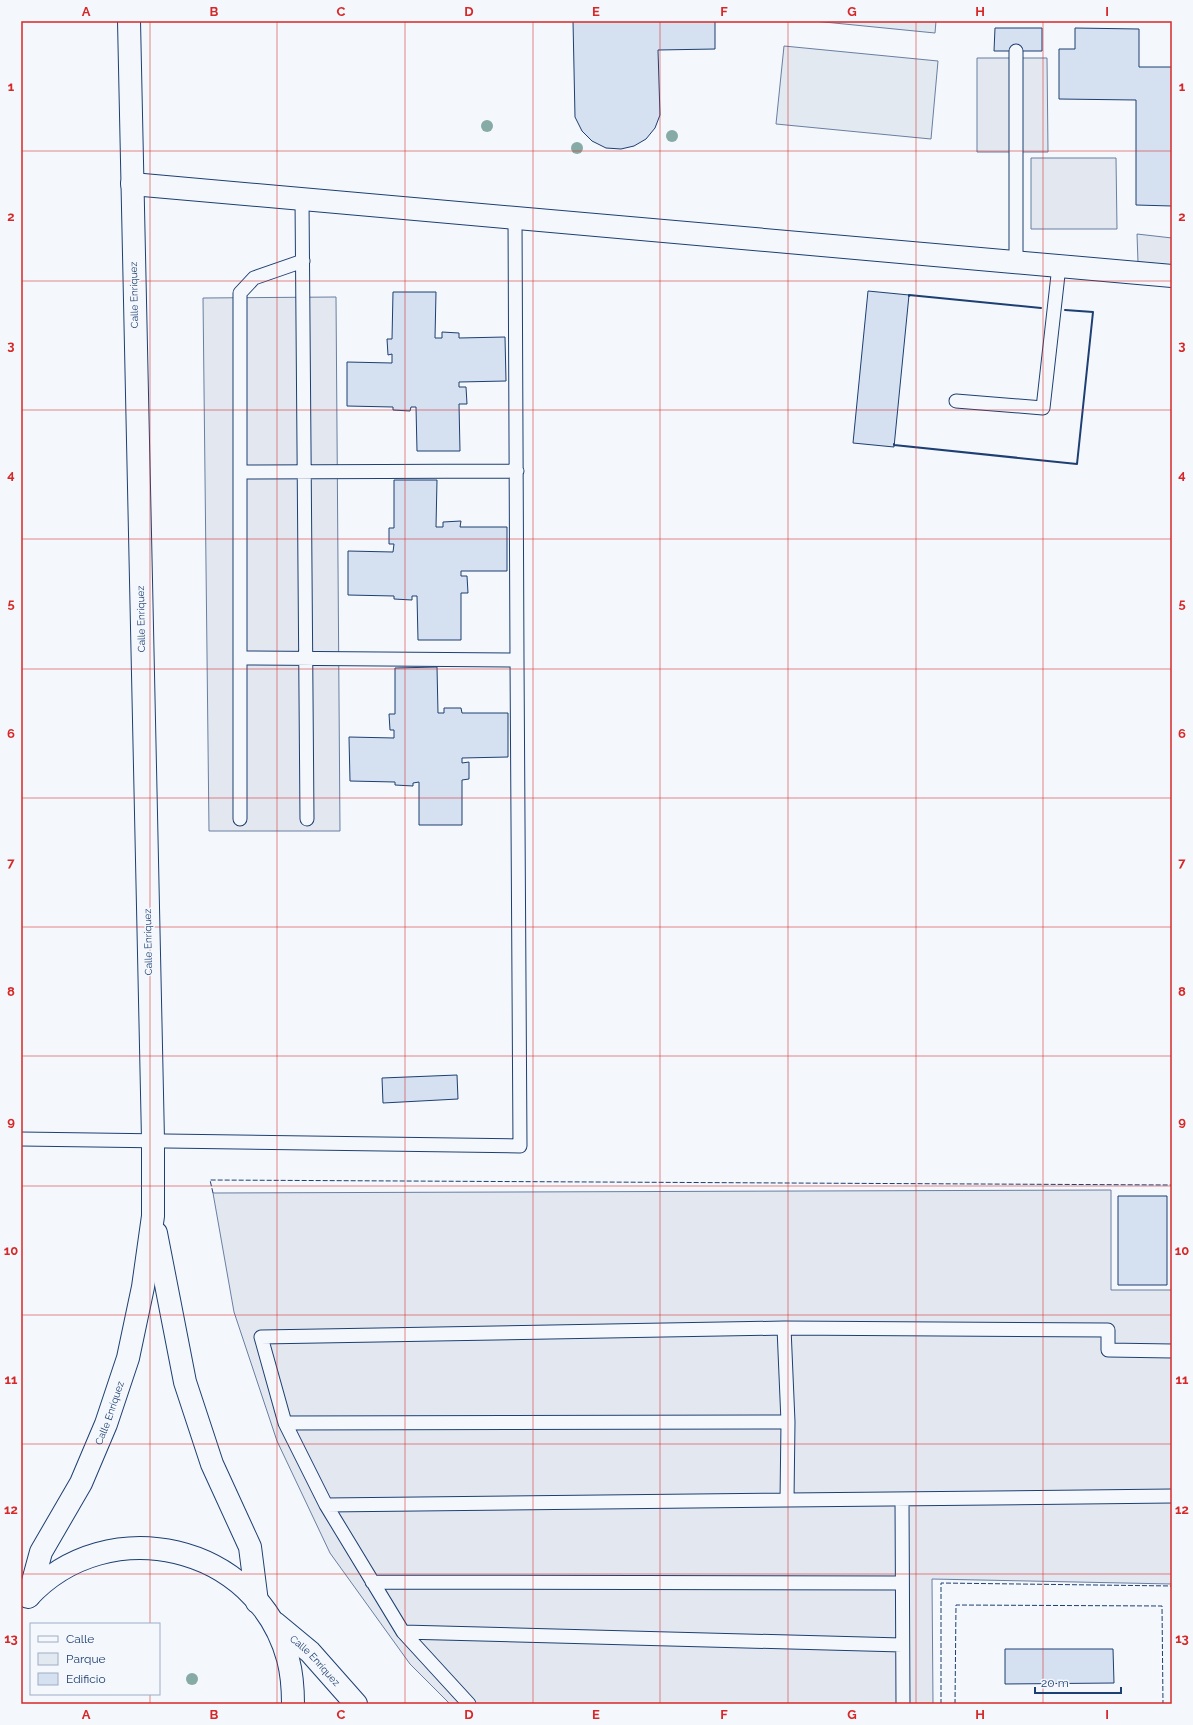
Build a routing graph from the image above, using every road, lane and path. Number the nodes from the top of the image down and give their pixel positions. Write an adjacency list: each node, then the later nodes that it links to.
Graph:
1 (129, 21): 3 (street, Calle Enríquez)
2 (1016, 51): 7 (lane)
3 (132, 184): 4 (street); 20 (street, Calle Enríquez)
4 (302, 199): 5 (street); 6 (lane)
5 (515, 218): 7 (street); 12 (lane)
6 (303, 261): 11 (lane); 13 (lane)
7 (1016, 262): 8 (street)
8 (1059, 266): 9 (street); 10 (lane)
9 (1172, 276)
10 (956, 401)
11 (304, 471): 12 (lane); 13 (lane); 15 (lane)
12 (517, 471): 16 (lane)
13 (240, 472): 14 (lane)
14 (240, 658): 15 (lane); 17 (lane)
15 (306, 659): 16 (lane); 18 (lane)
16 (517, 660): 20 (lane)
17 (240, 819)
18 (307, 819)
19 (21, 1139): 20 (lane)
20 (153, 1140): 21 (street, Calle Enríquez)
21 (153, 1216): 32 (street, Calle Enríquez); 33 (street, Calle Enríquez)
22 (784, 1328): 23 (lane); 24 (lane); 25 (lane)
23 (1172, 1350)
24 (788, 1422): 25 (lane); 28 (lane)
25 (285, 1423): 29 (lane)
26 (1172, 1496): 27 (lane)
27 (902, 1499): 28 (lane); 31 (lane)
28 (787, 1500): 29 (lane)
29 (326, 1505): 30 (lane)
30 (372, 1582): 31 (lane); 35 (lane)
31 (902, 1583): 36 (lane)
32 (25, 1601): 33 (street)
33 (257, 1602): 34 (street)
34 (271, 1620): 37 (street); 38 (street, Calle Enríquez)
35 (403, 1632): 36 (lane); 39 (lane)
36 (902, 1645): 40 (lane)
37 (293, 1704)
38 (356, 1704)
39 (469, 1704)
40 (902, 1704)

